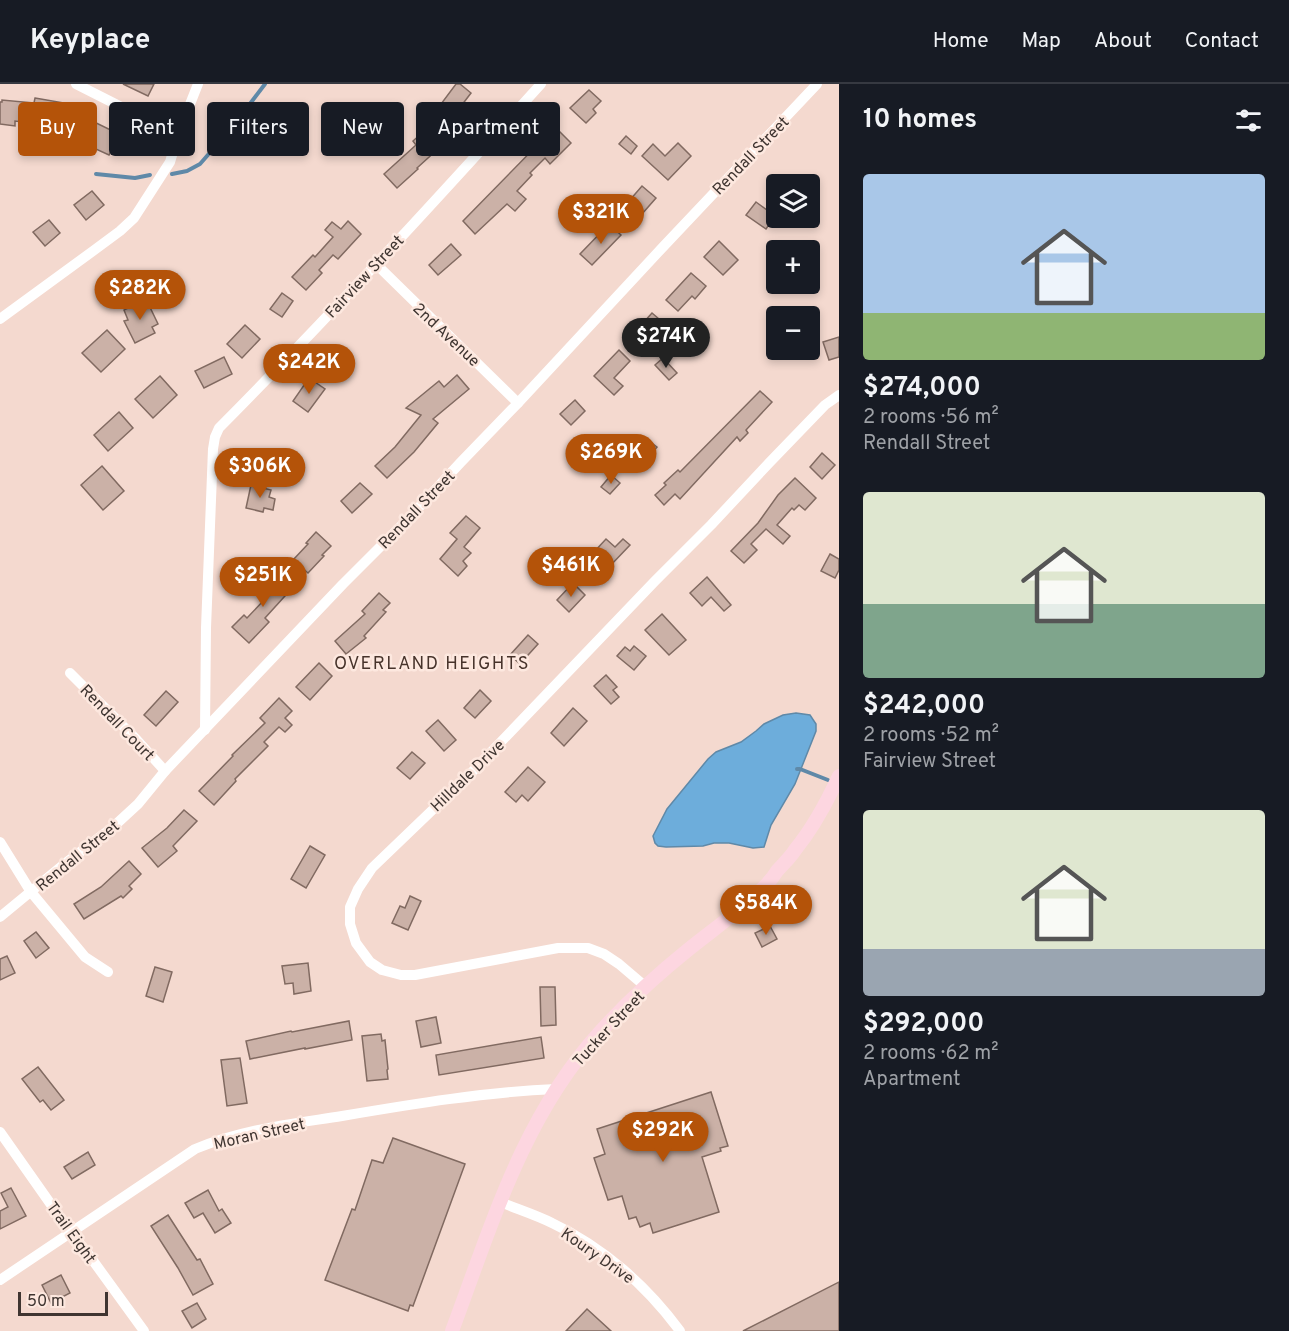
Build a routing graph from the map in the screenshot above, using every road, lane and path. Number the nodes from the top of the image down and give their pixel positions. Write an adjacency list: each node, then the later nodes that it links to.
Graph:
1 (76, 84): 5 (street)
2 (198, 84): 6 (street)
3 (541, 84): 8 (street, Fairview Street)
4 (817, 84): 11 (street, Rendall Street)
5 (111, 102)
6 (191, 102)
7 (172, 156): 9 (street)
8 (375, 264): 11 (street, 2nd Avenue); 13 (street, Fairview Street)
9 (0, 319)
10 (839, 395): 20 (street, Hilldale Drive)
11 (518, 403): 13 (street, Rendall Street)
12 (70, 673): 14 (street, Rendall Court)
13 (205, 730): 14 (street, Rendall Street)
14 (165, 771): 17 (street, Rendall Street)
15 (839, 776): 20 (street, Tucker Street)
16 (0, 842): 17 (street)
17 (32, 892): 18 (street, Rendall Street); 19 (street)
18 (0, 917)
19 (108, 972)
20 (646, 987): 21 (street, Tucker Street)
21 (556, 1089): 23 (street, Tucker Street); 24 (street, Moran Street)
22 (0, 1132): 24 (street, Trail Eight)
23 (500, 1202): 27 (street, Tucker Street); 28 (street, Koury Drive)
24 (71, 1233): 25 (street, Moran Street); 26 (street, Trail Eight)
25 (0, 1280)
26 (144, 1331)
27 (452, 1331)
28 (680, 1331)

